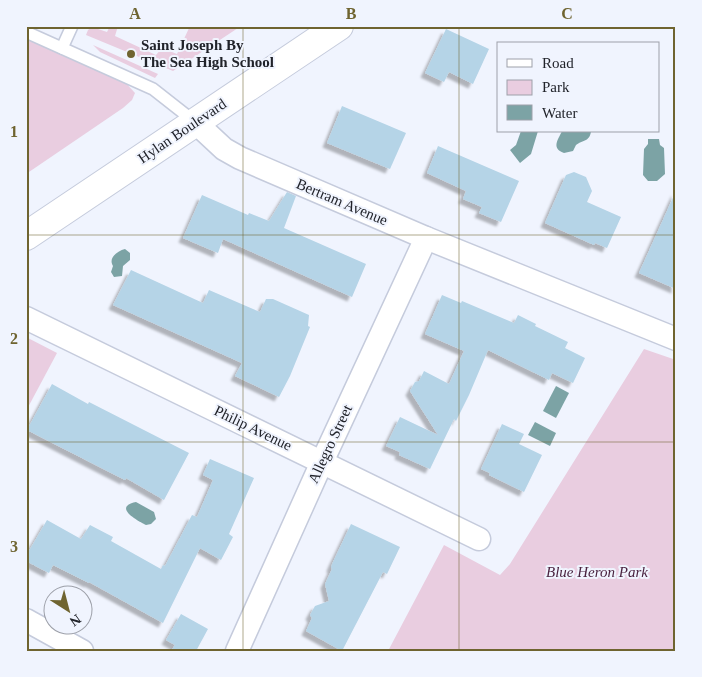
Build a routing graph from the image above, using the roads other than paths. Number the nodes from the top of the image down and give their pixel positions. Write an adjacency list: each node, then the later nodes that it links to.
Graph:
1 (72, 26): 4 (lane)
2 (339, 26): 5 (main road, Hylan Boulevard)
3 (26, 32): 4 (lane, Bertram Avenue)
4 (62, 48): 5 (lane, Bertram Avenue)
5 (195, 122): 6 (main road, Hylan Boulevard); 7 (street, Bertram Avenue)
6 (26, 236)
7 (426, 238): 9 (street, Bertram Avenue); 10 (street, Allegro Street)
8 (26, 318): 10 (street, Philip Avenue)
9 (676, 338)
10 (322, 462): 11 (street, Philip Avenue); 14 (street, Allegro Street)
11 (479, 539)
12 (26, 620): 13 (street)
13 (82, 651)
14 (237, 651)

